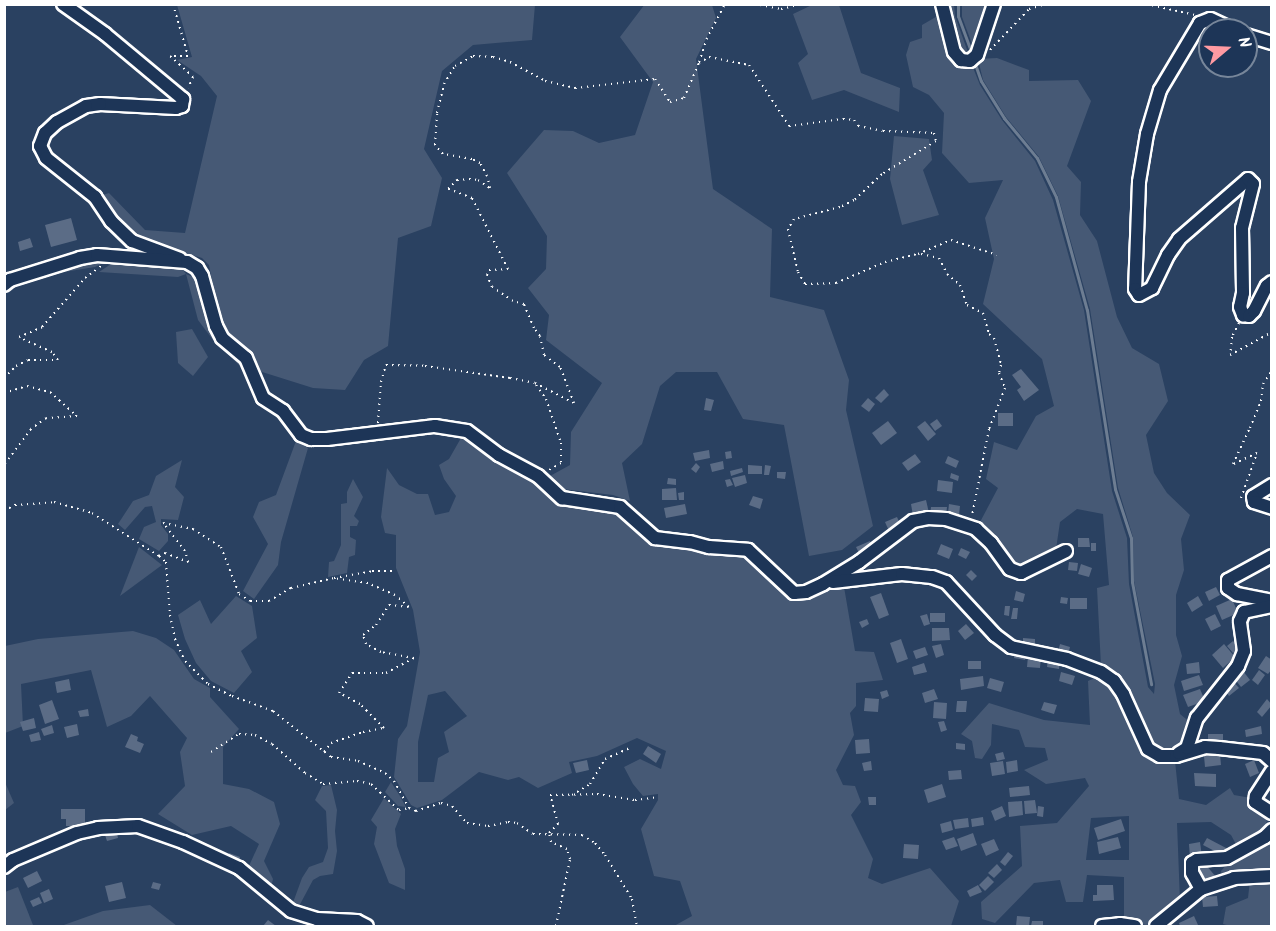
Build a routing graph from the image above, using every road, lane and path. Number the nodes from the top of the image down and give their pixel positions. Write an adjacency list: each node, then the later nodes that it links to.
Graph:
1 (63, 4): 14 (street)
2 (173, 4): 14 (path)
3 (728, 4): 13 (path)
4 (754, 4): 5 (path)
5 (801, 4)
6 (942, 4): 12 (street)
7 (994, 4): 12 (street)
8 (1046, 4): 12 (path)
9 (1146, 4): 10 (path)
10 (1201, 18)
11 (1198, 26): 21 (street)
12 (977, 55)
13 (699, 63): 15 (path); 25 (path)
14 (183, 99): 18 (street)
15 (918, 254): 16 (path); 34 (path)
16 (997, 255)
17 (113, 258): 18 (street); 20 (street); 24 (path)
18 (187, 262): 27 (street)
19 (1272, 282): 21 (street)
20 (4, 285)
21 (1243, 315): 22 (path)
22 (1272, 332)
23 (1272, 370): 31 (path)
24 (4, 378)
25 (534, 383): 27 (path); 29 (path)
26 (4, 393): 28 (path)
27 (377, 432): 29 (street)
28 (4, 465)
29 (538, 476): 40 (street)
30 (1272, 485): 31 (street)
31 (1254, 502): 32 (street)
32 (1272, 508)
33 (4, 511): 36 (path)
34 (969, 526): 35 (street); 40 (street)
35 (1066, 551)
36 (159, 556): 39 (path); 45 (path)
37 (1272, 556): 41 (street)
38 (396, 571): 39 (path)
39 (334, 578): 45 (path)
40 (823, 584): 46 (street)
41 (1272, 601)
42 (1272, 606): 46 (street)
43 (630, 748): 49 (path)
44 (211, 752): 51 (path)
45 (324, 752): 51 (path)
46 (1176, 756): 47 (street)
47 (1272, 761)
48 (1272, 771): 52 (street)
49 (570, 796): 50 (path); 54 (path)
50 (659, 797)
51 (409, 808): 54 (path)
52 (1272, 813)
53 (1272, 830): 57 (street)
54 (549, 833): 59 (path); 60 (path)
55 (4, 867): 58 (street)
56 (1272, 876): 57 (street)
57 (1201, 889): 63 (street)
58 (367, 927)
59 (556, 927)
60 (637, 927)
61 (1102, 927): 62 (street)
62 (1135, 927)
63 (1156, 927)

